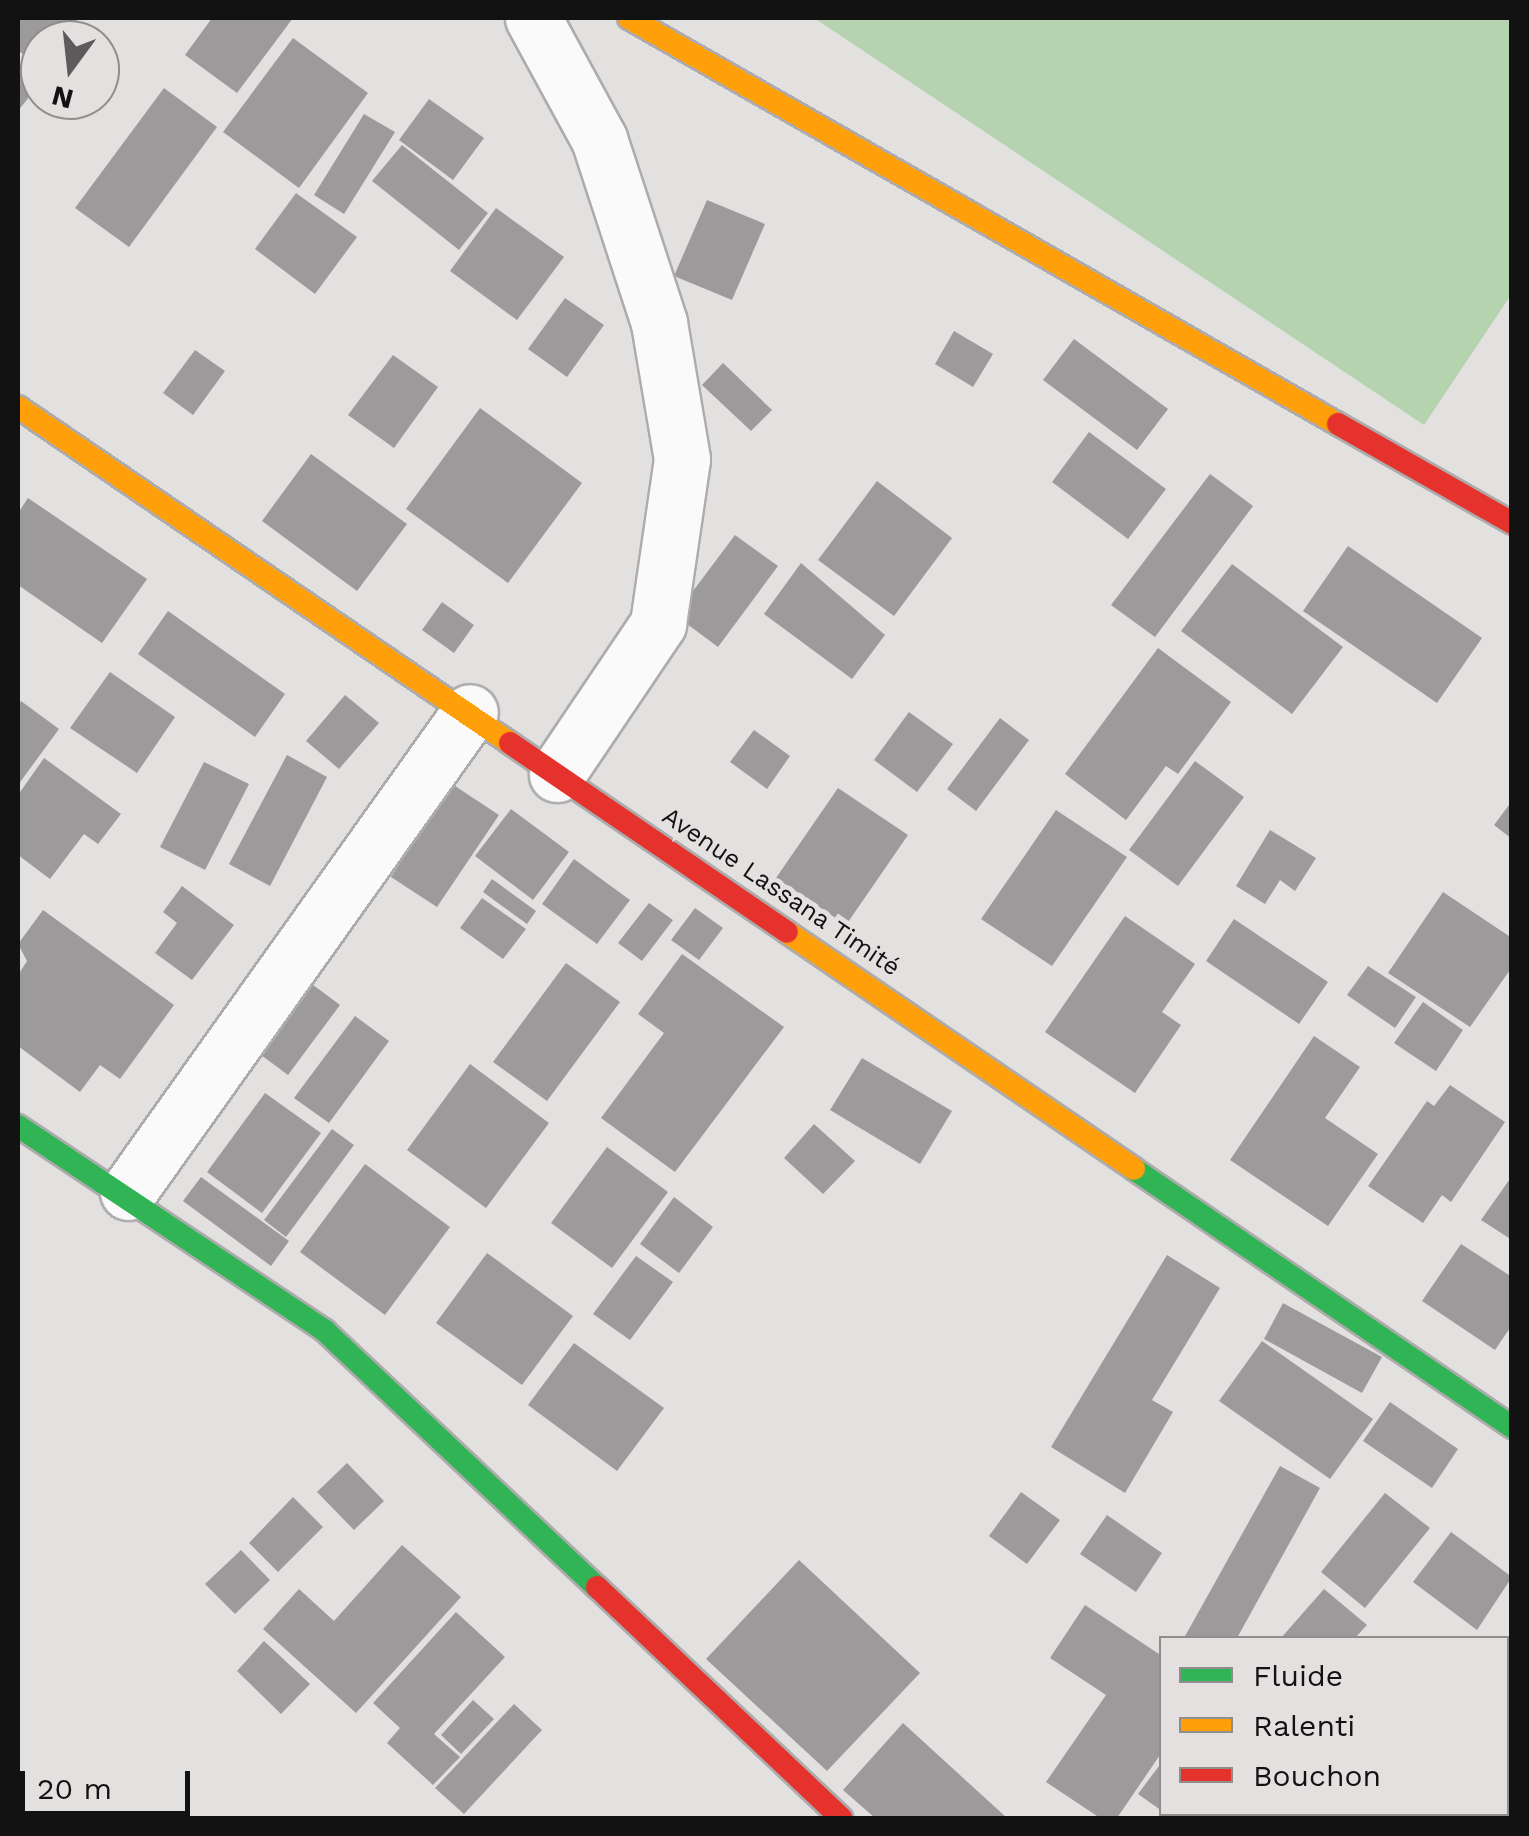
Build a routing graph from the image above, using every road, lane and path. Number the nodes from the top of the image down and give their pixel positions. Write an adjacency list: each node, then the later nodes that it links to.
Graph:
1 (533, 18): 6 (street)
2 (629, 18): 4 (street)
3 (18, 407): 5 (street, Avenue Lassana Timité)
4 (1512, 523)
5 (470, 712): 6 (street, Avenue Lassana Timité); 8 (street)
6 (557, 774): 9 (street, Avenue Lassana Timité)
7 (18, 1126): 8 (street)
8 (128, 1192): 10 (street)
9 (1512, 1427)
10 (842, 1818)

